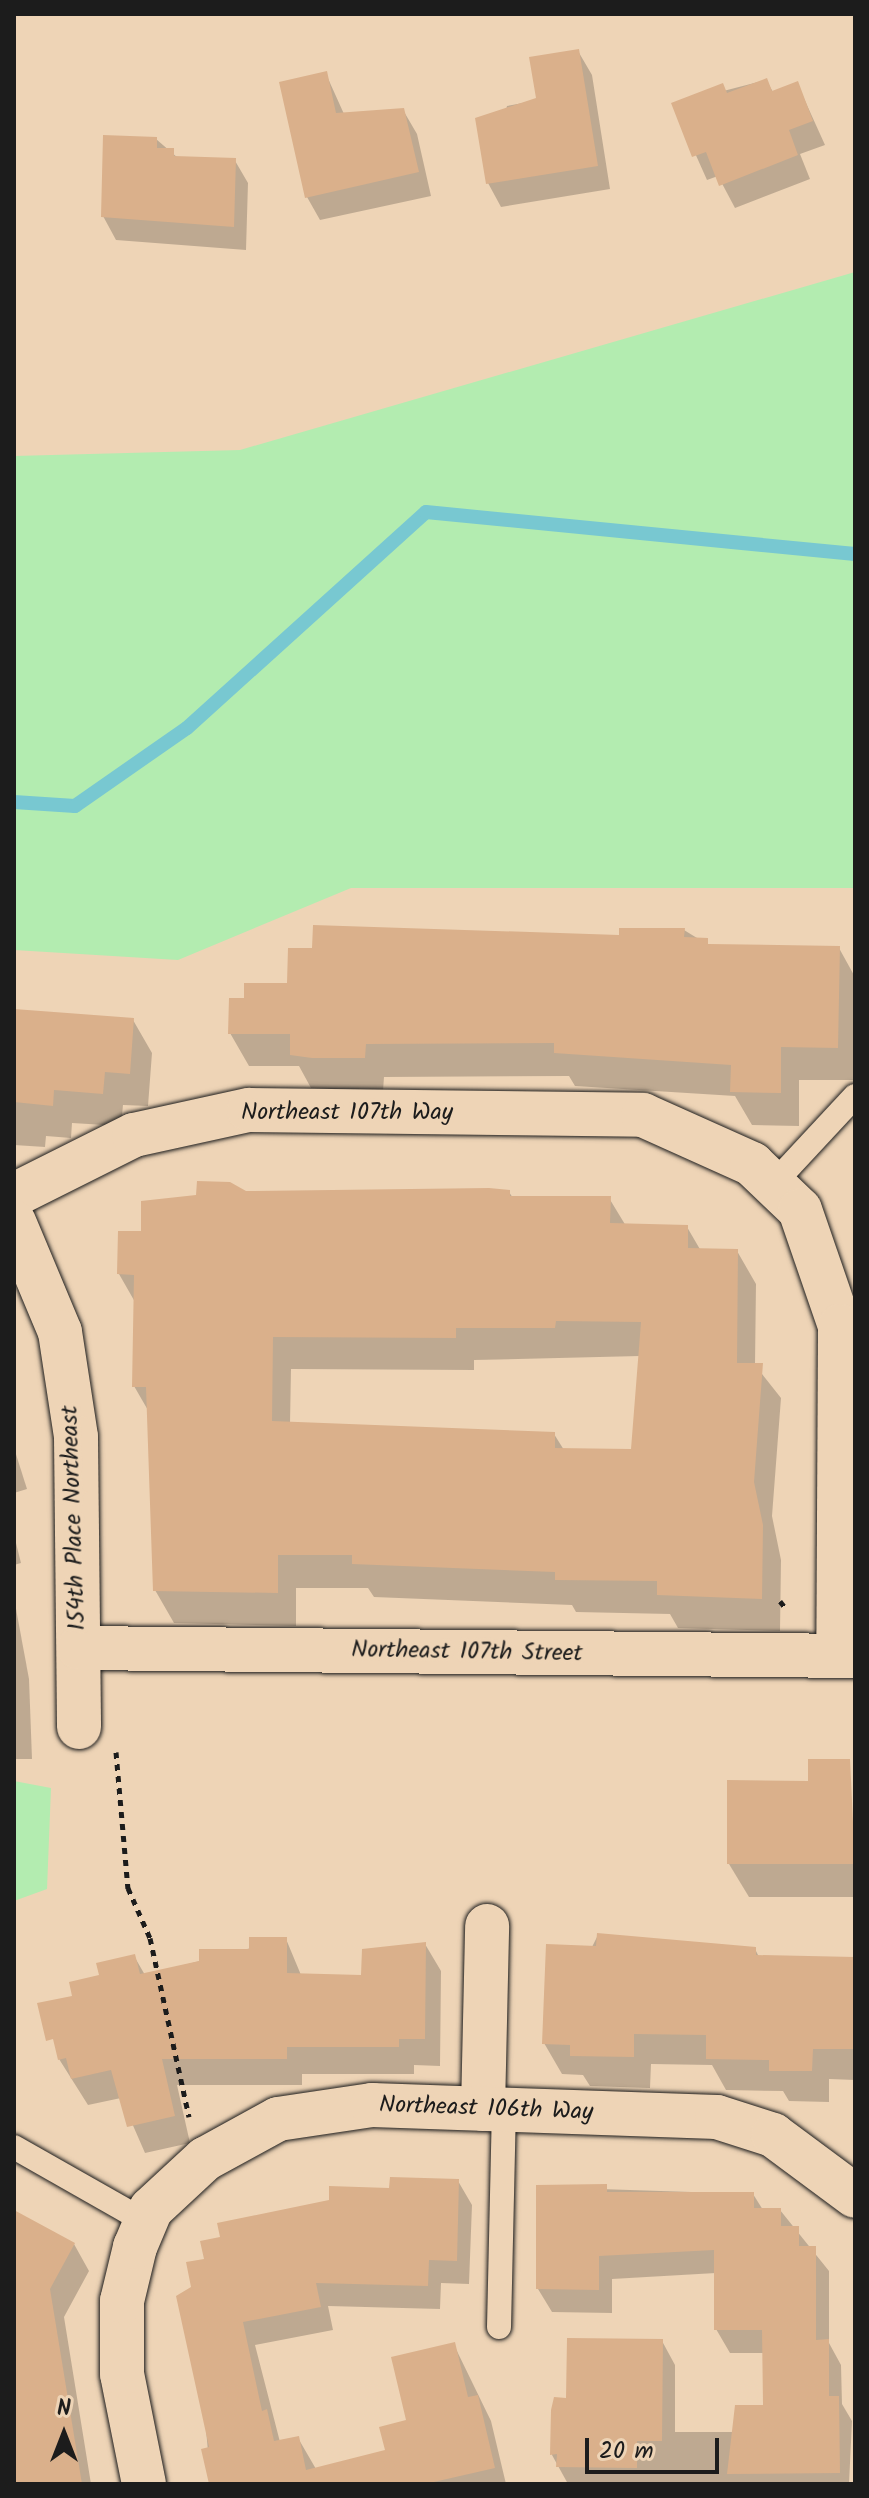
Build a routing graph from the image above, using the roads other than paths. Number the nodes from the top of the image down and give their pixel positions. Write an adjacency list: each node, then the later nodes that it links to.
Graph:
1 (855, 1096): 2 (lane)
2 (776, 1181): 3 (street, Northeast 107th Way); 6 (street)
3 (14, 1195)
4 (14, 1222): 5 (street, 154th Place Northeast)
5 (79, 1648): 6 (street, Northeast 107th Street); 7 (street, 154th Place Northeast)
6 (847, 1656)
7 (97, 1737)
8 (487, 1926): 9 (street)
9 (494, 2110): 11 (street, Northeast 106th Way); 12 (street, Northeast 106th Way); 13 (lane)
10 (14, 2147): 12 (lane)
11 (846, 2187)
12 (148, 2215): 14 (street)
13 (499, 2327)
14 (144, 2484)

